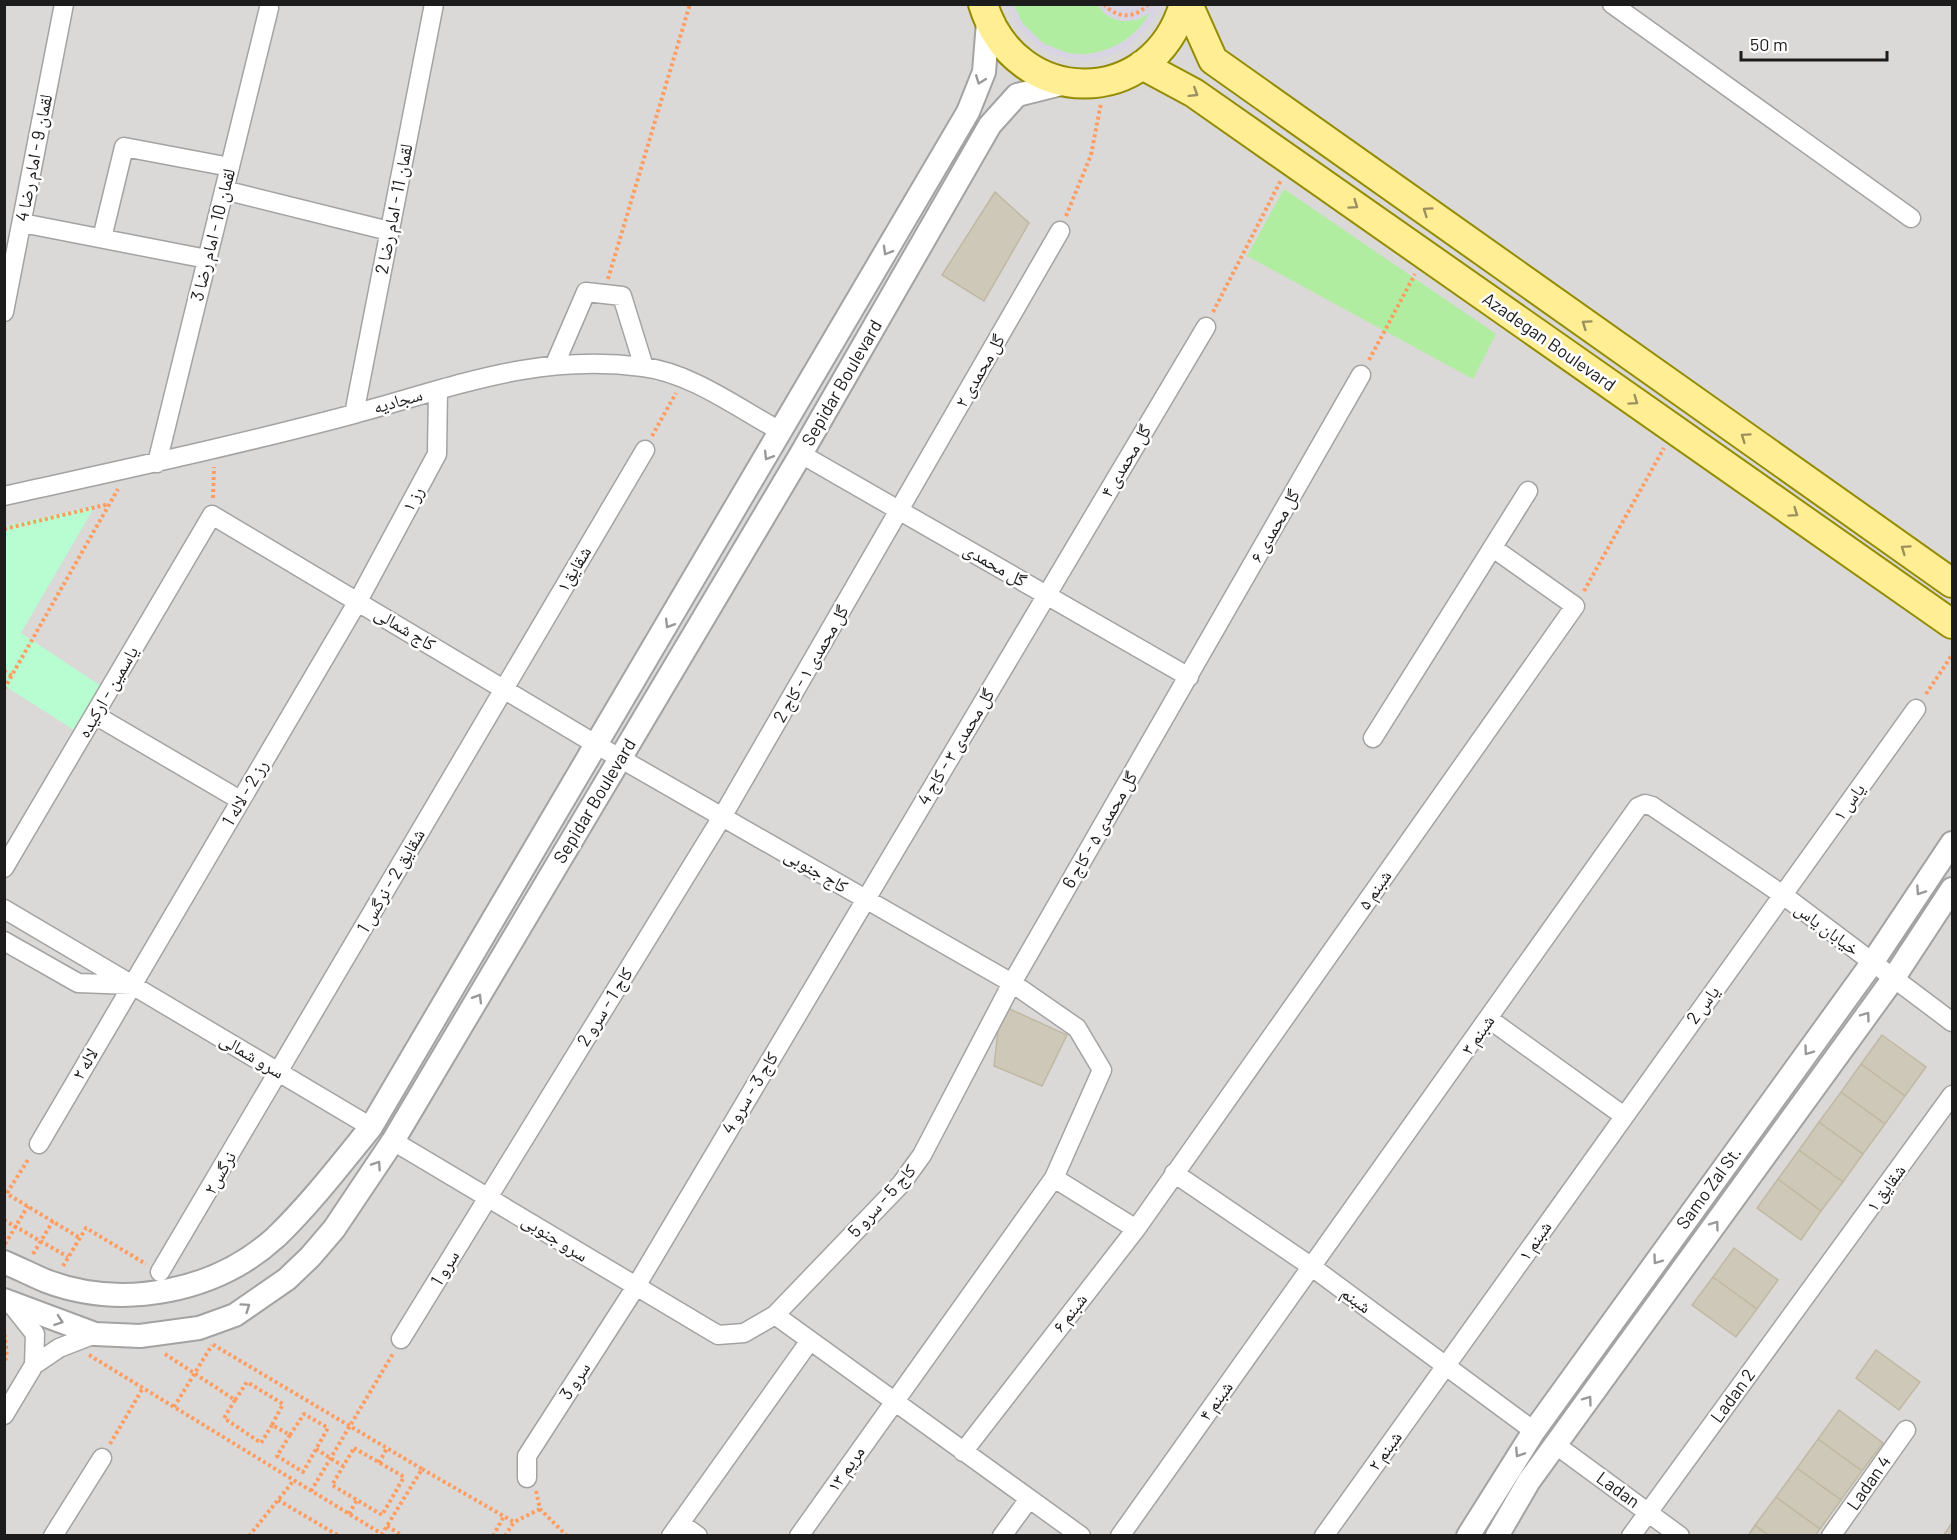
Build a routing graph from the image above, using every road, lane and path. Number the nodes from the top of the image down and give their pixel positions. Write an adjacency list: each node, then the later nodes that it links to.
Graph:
1 (64, 4): 17 (street, لقمان 9 - امام رضا 4)
2 (434, 4): 18 (street, لقمان 11 - امام رضا 2)
3 (690, 4): 23 (path)
4 (1104, 4): 5 (path)
5 (1148, 4)
6 (1186, 4): 10 (main road); 38 (main road, Azadegan Boulevard, one-way to 6)
7 (1612, 4): 16 (street)
8 (269, 8): 14 (street, لقمان 10 - امام رضا 3)
9 (986, 13): 12 (main road); 33 (street, Sepidar Boulevard, one-way to 33)
10 (1142, 65): 11 (main road); 13 (main road, Azadegan Boulevard, one-way to 13)
11 (1105, 82): 12 (main road); 19 (path)
12 (1065, 83): 36 (street, Sepidar Boulevard)
13 (1291, 160): 21 (main road, Azadegan Boulevard, one-way to 21); 25 (path)
14 (230, 167): 15 (street, لقمان 10 - امام رضا 3); 20 (street)
15 (224, 190): 18 (street); 22 (street, لقمان 10 - امام رضا 3)
16 (1911, 218)
17 (22, 223): 20 (street); 24 (street, لقمان 9 - امام رضا 4)
18 (389, 231): 31 (street, لقمان 11 - امام رضا 2)
19 (1060, 231): 44 (street, گل محمدی ۲)
20 (102, 238): 22 (street)
21 (1425, 255): 28 (path); 32 (main road, Azadegan Boulevard, one-way to 32)
22 (207, 259): 37 (street, لقمان 10 - امام رضا 3)
23 (604, 294): 26 (street); 27 (street)
24 (4, 312)
25 (1206, 327): 49 (street, گل محمدی ۴)
26 (555, 364): 27 (street, سجادیه); 30 (street, سجادیه)
27 (644, 367): 29 (street, سجادیه)
28 (1361, 375): 56 (street, گل محمدی ۶)
29 (683, 379): 33 (street, سجادیه); 35 (path)
30 (438, 390): 31 (street, سجادیه); 50 (street, رز ۱)
31 (354, 414): 34 (street, سجادیه)
32 (1675, 429): 41 (main road, Azadegan Boulevard); 51 (path)
33 (782, 432): 62 (street, Sepidar Boulevard, one-way to 62)
34 (215, 448): 37 (street, سجادیه); 45 (path)
35 (645, 450): 58 (street, شقایق۱)
36 (801, 454): 44 (street, گل محمدی); 63 (street, Sepidar Boulevard)
37 (157, 463): 39 (street, سجادیه)
38 (1787, 466): 41 (main road); 48 (main road, Azadegan Boulevard, one-way to 38)
39 (130, 468): 42 (street, سجادیه); 43 (path)
40 (1528, 491): 47 (street)
41 (1767, 494): 52 (main road, Azadegan Boulevard, one-way to 52)
42 (4, 496)
43 (110, 504): 46 (path); 55 (path)
44 (899, 510): 49 (street, گل محمدی); 66 (street, گل محمدی ۱ - کاج 2)
45 (212, 515): 50 (street, کاج شمالی); 60 (street, یاسمین - ارکیده)
46 (4, 529)
47 (1493, 548): 51 (street); 61 (street)
48 (1953, 583)
49 (1046, 595): 56 (street, گل محمدی); 71 (street, گل محمدی ۳ - کاج 4)
50 (358, 601): 58 (street, کاج شمالی); 64 (street, رز 2 - لاله 1)
51 (1575, 606): 86 (street, شبنم ۵)
52 (1953, 624)
53 (1953, 655): 59 (path)
54 (4, 671): 55 (path)
55 (12, 676): 57 (path)
56 (1189, 677): 76 (street, گل محمدی ۵ - کاج 6)
57 (4, 689)
58 (504, 689): 62 (street, کاج شمالی); 80 (street, شقایق 2 - نرگس 1)
59 (1916, 709): 70 (street, یاس ۱)
60 (94, 715): 64 (street); 68 (street, یاسمین - ارکیده)
61 (1373, 738)
62 (597, 745): 63 (street, کاج شمالی); 83 (street, Sepidar Boulevard)
63 (621, 759): 66 (street, کاج جنوبی); 84 (street, Sepidar Boulevard, one-way to 63)
64 (240, 800): 77 (street, رز 2 - لاله 1)
65 (1645, 804): 70 (street, خیابان یاس); 78 (street, شبنم ۳)
66 (723, 817): 71 (street, کاج جنوبی); 89 (street, کاج 1 - سرو 2)
67 (1953, 843): 74 (street, Samo Zal St., one-way to 74)
68 (4, 868)
69 (1953, 889): 75 (street, Samo Zal St.)
70 (1783, 895): 74 (street, خیابان یاس); 82 (street, یاس 2)
71 (866, 899): 76 (street, کاج جنوبی); 104 (street, کاج 3 - سرو 4)
72 (4, 909): 77 (street, سرو شمالی)
73 (4, 941): 77 (street, سرو شمالی)
74 (1872, 963): 75 (street, خیابان یاس); 128 (street, Samo Zal St., one-way to 128)
75 (1893, 979): 79 (street, خیابان یاس); 130 (street, Samo Zal St., one-way to 75)
76 (1012, 983): 87 (street, کاج جنوبی); 106 (street, کاج 5 - سرو 5)
77 (132, 985): 80 (street, سرو شمالی); 85 (street, لاله ۲)
78 (1489, 1020): 82 (street); 100 (street, شبنم ۳)
79 (1953, 1022)
80 (279, 1072): 83 (street, سرو شمالی); 101 (street, نرگس۲)
81 (1953, 1095): 102 (street, شقایق ۱)
82 (1624, 1116): 118 (street, شبنم ۱)
83 (371, 1127): 103 (street, Sepidar Boulevard)
84 (393, 1141): 89 (street, سرو جنوبی); 108 (street, Sepidar Boulevard, one-way to 84)
85 (39, 1144): 88 (path)
86 (1174, 1173): 94 (street, شبنم ۶); 100 (street, شبنم)
87 (1054, 1178): 94 (street); 122 (street, مریم ۱۳)
88 (6, 1192): 90 (path)
89 (488, 1197): 104 (street, سرو جنوبی); 112 (street, سرو 1)
90 (28, 1206): 92 (path); 93 (path)
91 (4, 1221): 93 (path)
92 (53, 1221): 95 (path); 96 (path)
93 (16, 1227): 96 (path); 97 (path)
94 (1136, 1229): 133 (street, شبنم ۶)
95 (80, 1238): 98 (path); 101 (path)
96 (41, 1241): 98 (path); 99 (path)
97 (4, 1245)
98 (68, 1257): 103 (path)
99 (14, 1266): 103 (street, Sepidar Boulevard)
100 (1312, 1267): 118 (street, شبنم); 165 (street, شبنم ۴)
101 (160, 1272)
102 (1818, 1280): 148 (street, Ladan 2)
103 (53, 1282)
104 (635, 1288): 110 (street, سرو جنوبی); 139 (street, سرو 3)
105 (8, 1303): 109 (street, Sepidar Boulevard, one-way to 109); 117 (street)
106 (775, 1316): 110 (street, کاج 5 - سرو 5); 113 (street)
107 (4, 1328): 116 (path)
108 (189, 1329): 111 (street, Sepidar Boulevard); 115 (path)
109 (95, 1334): 111 (street, Sepidar Boulevard); 114 (street)
110 (718, 1335)
111 (140, 1336): 119 (path)
112 (401, 1340): 126 (path)
113 (809, 1342): 122 (street); 153 (street)
114 (70, 1343): 117 (street); 120 (path)
115 (212, 1344): 119 (path); 126 (path)
116 (4, 1361)
117 (34, 1365): 124 (street)
118 (1446, 1366): 128 (street, شبنم); 166 (street, شبنم ۲)
119 (194, 1374): 121 (path); 123 (path)
120 (143, 1388): 123 (path); 134 (path)
121 (235, 1400): 125 (path); 125 (path)
122 (894, 1402): 133 (street); 162 (street, مریم ۱۳)
123 (174, 1407): 140 (path)
124 (4, 1415)
125 (272, 1425): 129 (path)
126 (349, 1426): 131 (path); 135 (path)
127 (1906, 1430): 171 (street, Ladan 4)
128 (1534, 1431): 167 (street, Samo Zal St., one-way to 167)
129 (290, 1435): 132 (path); 132 (path)
130 (1556, 1445): 148 (street, Ladan); 168 (street, Samo Zal St.)
131 (387, 1448): 136 (path); 138 (path)
132 (316, 1449): 135 (path)
133 (963, 1452): 144 (street)
134 (102, 1458): 154 (street)
135 (330, 1458): 137 (path); 141 (path)
136 (379, 1462): 137 (path); 142 (path)
137 (344, 1466): 146 (path)
138 (422, 1469): 143 (path); 150 (path)
139 (527, 1478): 147 (path)
140 (294, 1480): 141 (path); 145 (path)
141 (311, 1491): 149 (path)
142 (394, 1494): 143 (path); 146 (path)
143 (404, 1499): 152 (path)
144 (1029, 1499): 163 (street); 164 (street)
145 (278, 1500): 155 (path); 156 (path)
146 (357, 1500): 149 (path)
147 (540, 1509): 151 (path); 160 (path)
148 (1648, 1512): 169 (street, Ladan 2); 170 (street, Ladan)
149 (350, 1514): 152 (path)
150 (504, 1516): 151 (path); 158 (path)
151 (514, 1522): 159 (path)
152 (387, 1526): 157 (path)
153 (676, 1529): 161 (street)
154 (53, 1536)
155 (249, 1536)
156 (339, 1536)
157 (403, 1536)
158 (493, 1536)
159 (505, 1536)
160 (567, 1536)
161 (698, 1536)
162 (799, 1536)
163 (1002, 1536)
164 (1081, 1536)
165 (1120, 1536)
166 (1324, 1536)
167 (1468, 1536)
168 (1497, 1536)
169 (1631, 1536)
170 (1680, 1536)
171 (1831, 1536)

